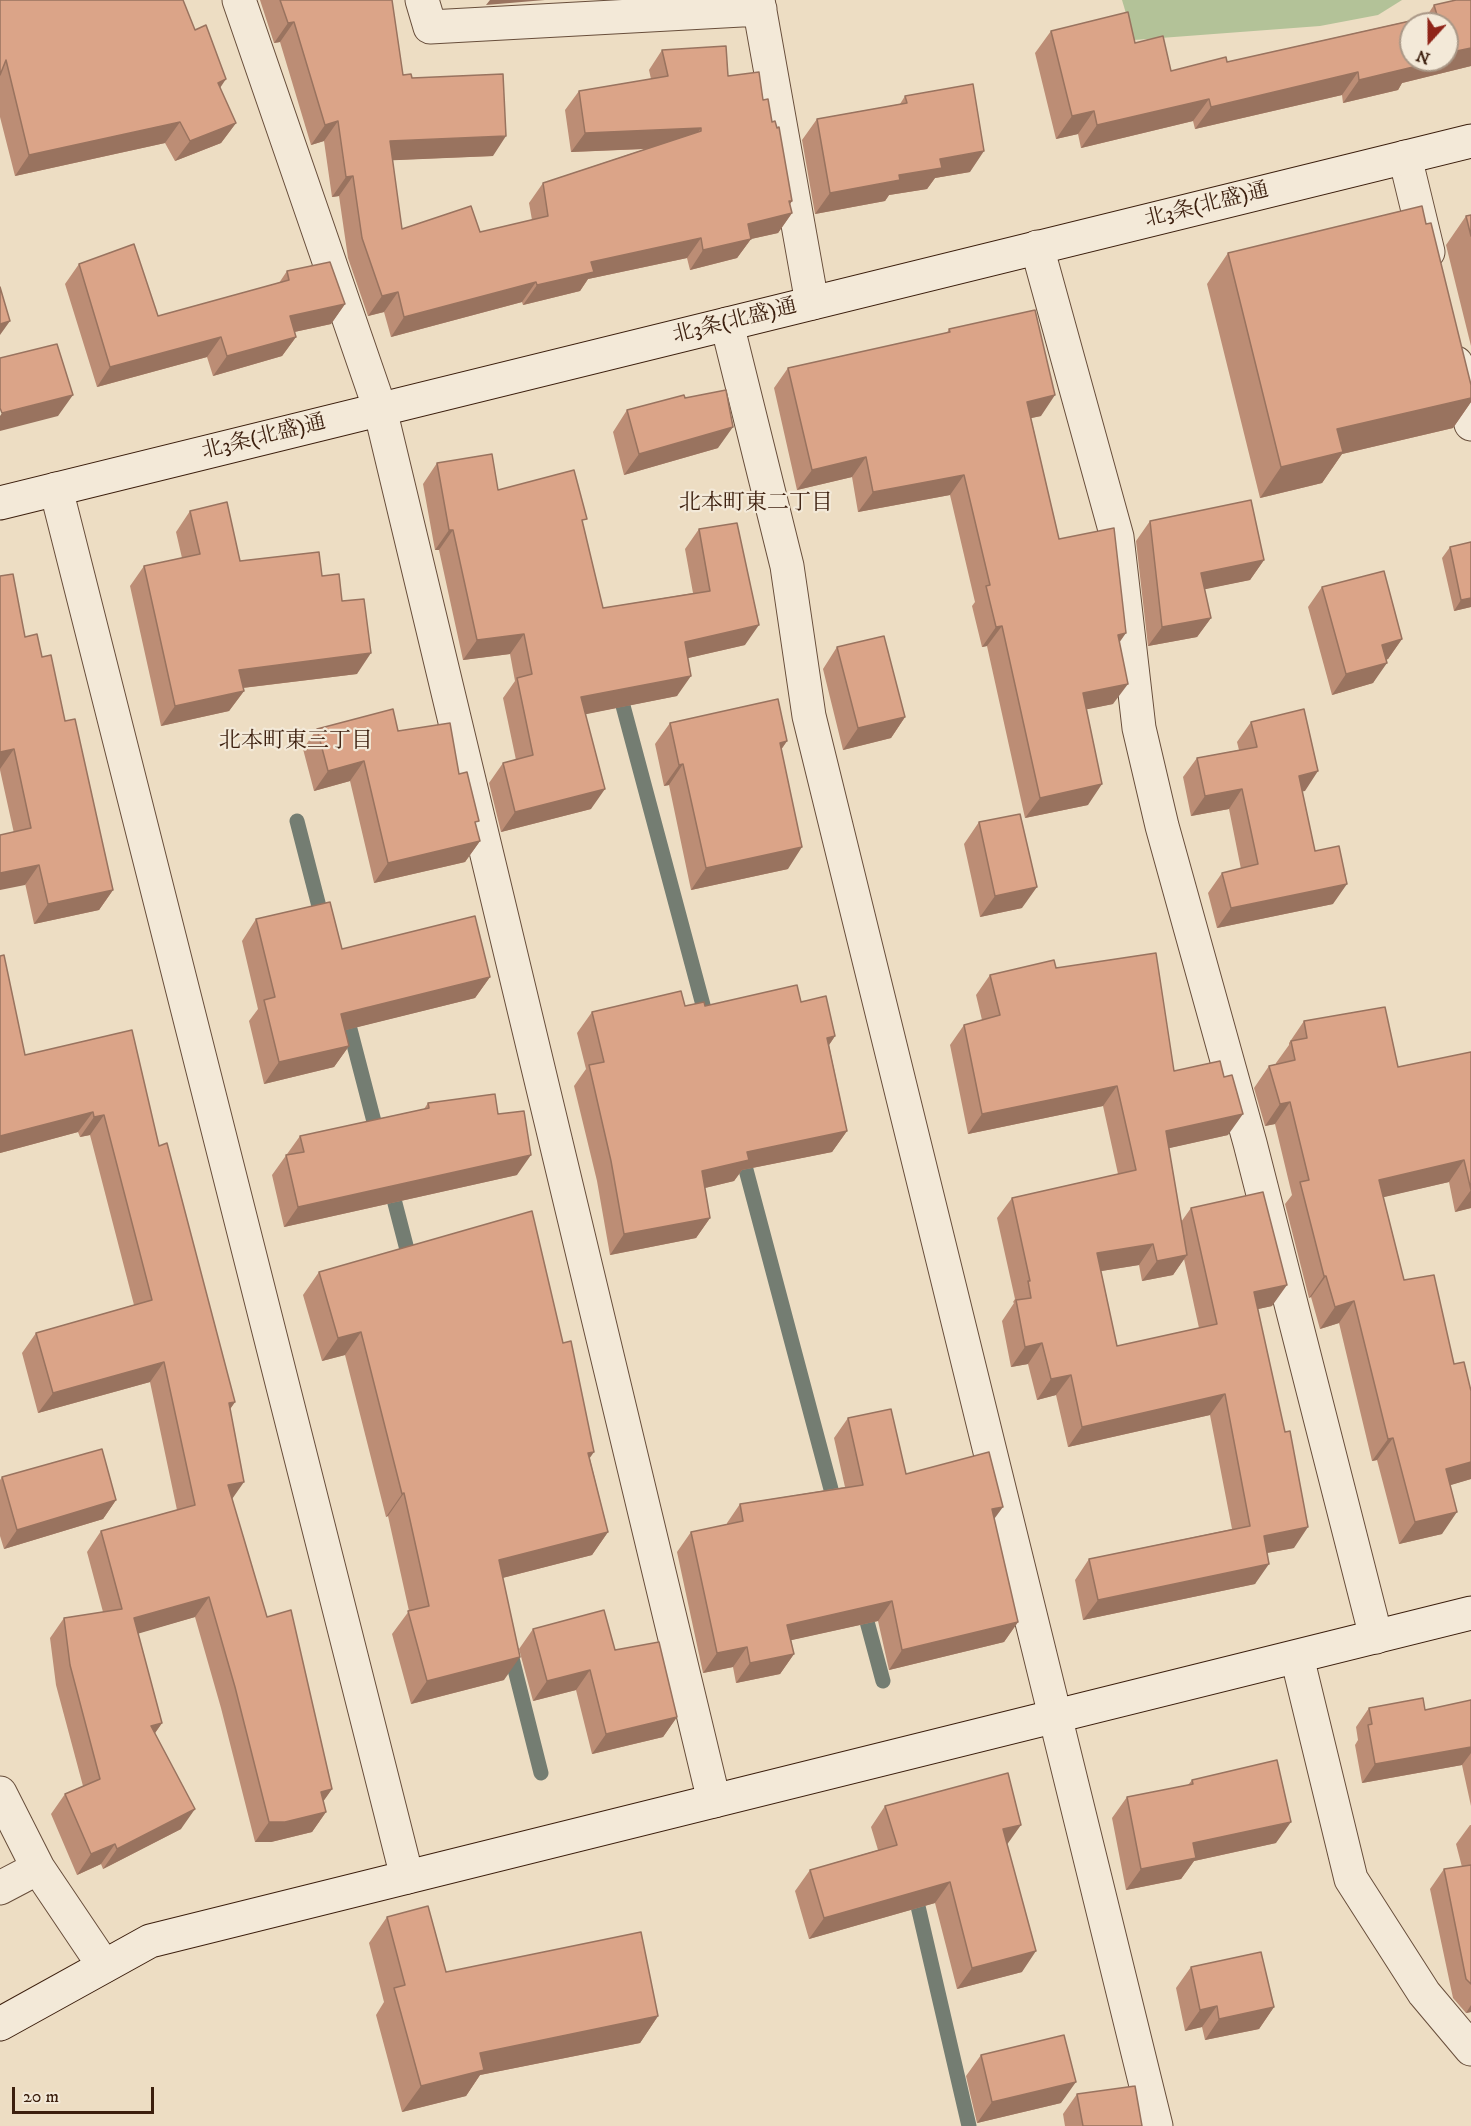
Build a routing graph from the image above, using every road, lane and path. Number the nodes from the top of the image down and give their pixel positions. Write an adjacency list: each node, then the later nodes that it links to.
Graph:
1 (239, 0): 11 (street)
2 (422, 0): 3 (street)
3 (759, 5): 8 (street)
4 (1471, 141): 5 (street, 北3条(北盛)通)
5 (1405, 157): 6 (street, 北3条(北盛)通); 7 (street)
6 (1037, 248): 8 (street, 北3条(北盛)通); 16 (street)
7 (1436, 285)
8 (812, 303): 9 (street, 北3条(北盛)通)
9 (727, 324): 11 (street, 北3条(北盛)通); 18 (street)
10 (1448, 331): 12 (street)
11 (380, 409): 13 (street, 北3条(北盛)通); 20 (street)
12 (1471, 424)
13 (56, 489): 14 (street, 北3条(北盛)通); 22 (street)
14 (0, 503)
15 (1471, 1613): 16 (street)
16 (1376, 1636): 17 (street)
17 (1297, 1657): 18 (street); 26 (street)
18 (1054, 1716): 20 (street); 27 (street)
19 (0, 1793): 21 (street)
20 (714, 1801): 22 (street)
21 (38, 1868): 23 (street); 24 (street)
22 (407, 1877): 24 (street)
23 (0, 1888)
24 (104, 1966): 25 (street)
25 (0, 2024)
26 (1471, 2049)
27 (1156, 2126)

